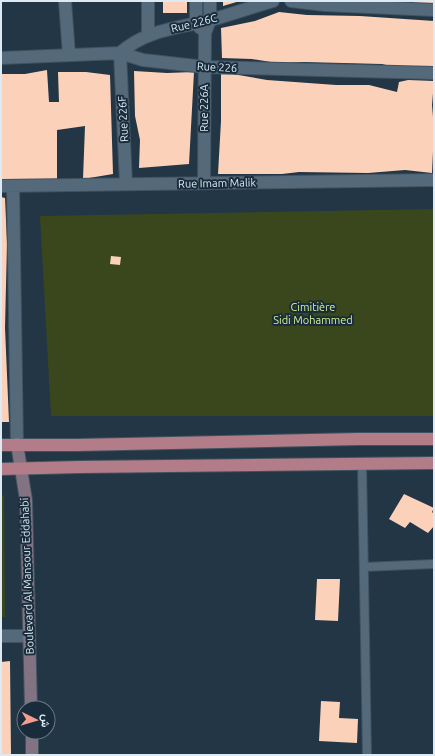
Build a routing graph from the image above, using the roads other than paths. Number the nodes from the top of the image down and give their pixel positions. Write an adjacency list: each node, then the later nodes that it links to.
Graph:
1 (65, 1): 13 (street)
2 (148, 1): 11 (street)
3 (196, 1): 9 (street)
4 (210, 1): 8 (street, Rue 226A)
5 (273, 1): 8 (street, Rue 226C)
6 (291, 1): 7 (street)
7 (434, 10)
8 (210, 20): 9 (street, Rue 226C); 10 (street, Rue 226A)
9 (196, 23): 10 (street); 11 (street, Rue 226C)
10 (205, 33): 15 (street, Rue 226A)
11 (148, 35): 12 (street, Rue 226C)
12 (120, 53): 13 (street, Rue 226); 15 (street, Rue 226); 19 (street, Rue 226F)
13 (68, 55): 14 (street, Rue 226)
14 (1, 58)
15 (205, 67): 16 (street, Rue 226); 18 (street, Rue 226A)
16 (434, 72)
17 (434, 180): 18 (street, Rue Imam Malik)
18 (204, 182): 19 (street, Rue Imam Malik)
19 (126, 184): 20 (street, Rue Imam Malik)
20 (7, 186): 22 (street)
21 (434, 439): 22 (main road)
22 (17, 444): 23 (main road); 27 (main road, Boulevard Al Mansour Eddahabi)
23 (1, 445)
24 (362, 463): 25 (main road); 27 (main road); 29 (lane)
25 (434, 463)
26 (1, 469): 27 (main road)
27 (20, 469): 31 (main road, Boulevard Al Mansour Eddahabi)
28 (434, 564): 29 (lane)
29 (364, 567): 35 (lane)
30 (1, 636): 31 (street)
31 (29, 636): 32 (main road, Boulevard Al Mansour Eddahabi)
32 (31, 700)
33 (32, 740): 34 (main road)
34 (32, 755)
35 (367, 755)

